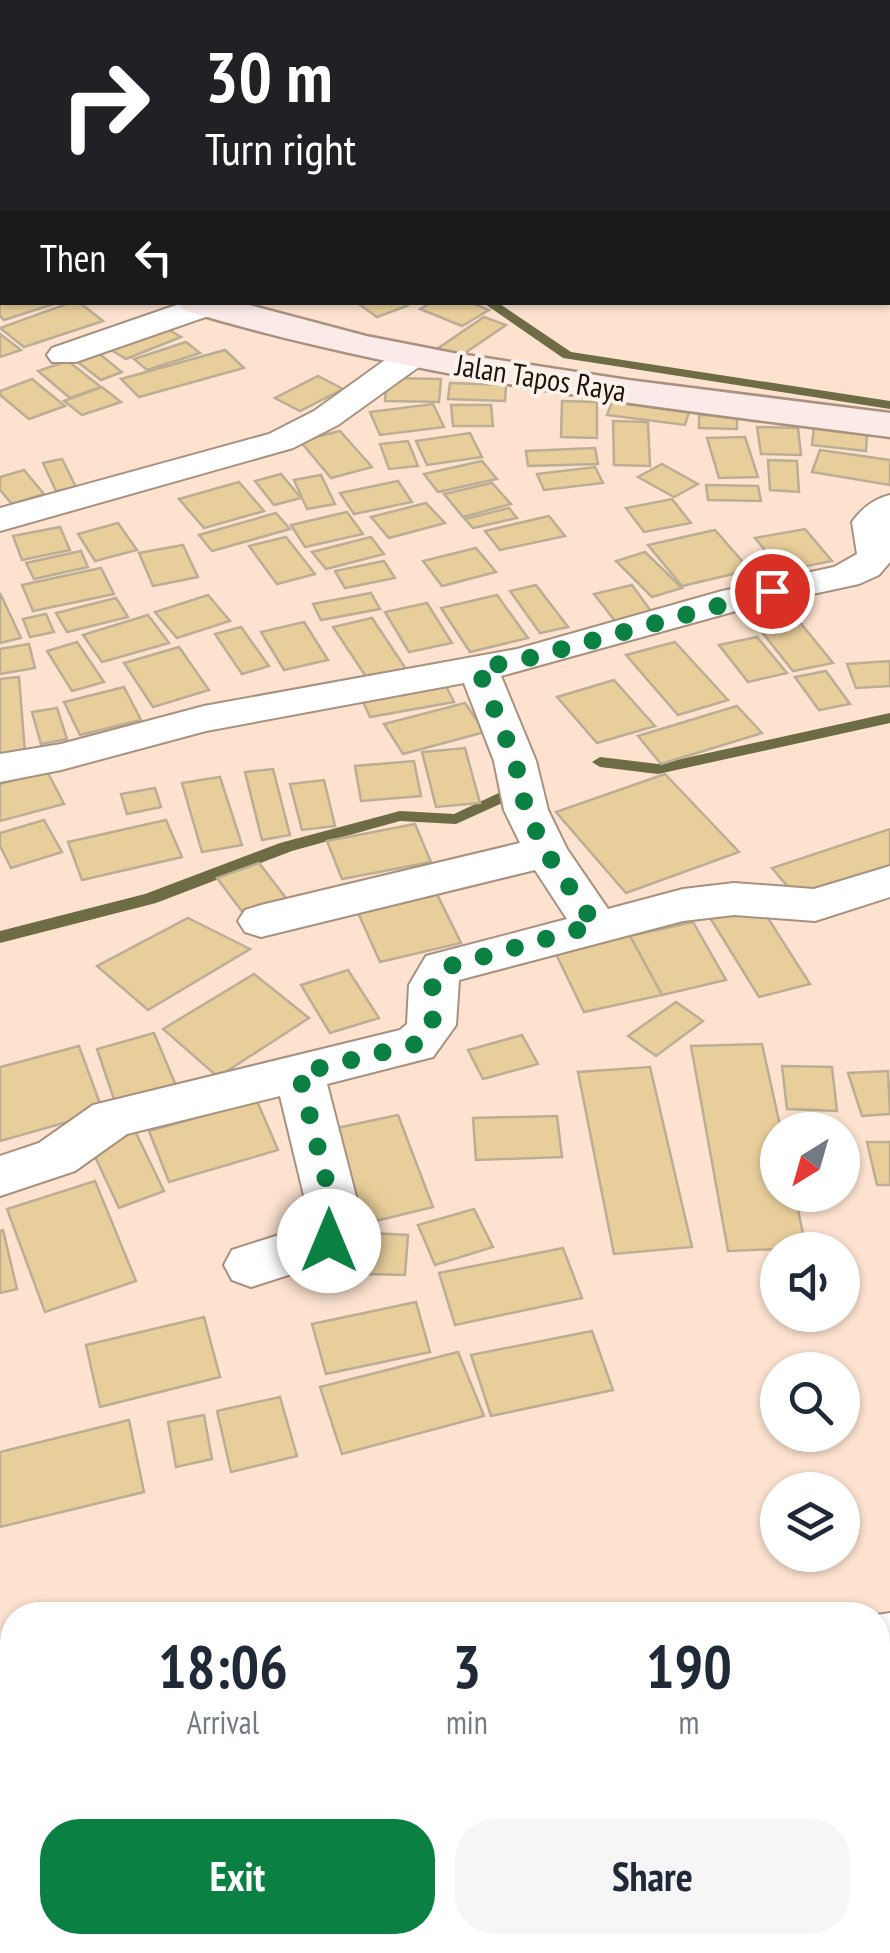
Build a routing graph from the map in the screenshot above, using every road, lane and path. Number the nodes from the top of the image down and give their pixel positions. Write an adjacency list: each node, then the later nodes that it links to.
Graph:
1 (198, 305): 3 (street)
2 (205, 305): 4 (main road, Jalan Tapos Raya)
3 (64, 355)
4 (411, 357): 5 (main road, Jalan Tapos Raya); 7 (street)
5 (890, 425)
6 (890, 506): 8 (street)
7 (0, 520)
8 (478, 668): 9 (street); 10 (street)
9 (0, 768)
10 (546, 852): 12 (street); 13 (street)
11 (886, 887): 13 (street)
12 (261, 920)
13 (595, 925): 14 (street)
14 (299, 1073): 15 (street); 16 (street)
15 (0, 1176)
16 (251, 1266)

